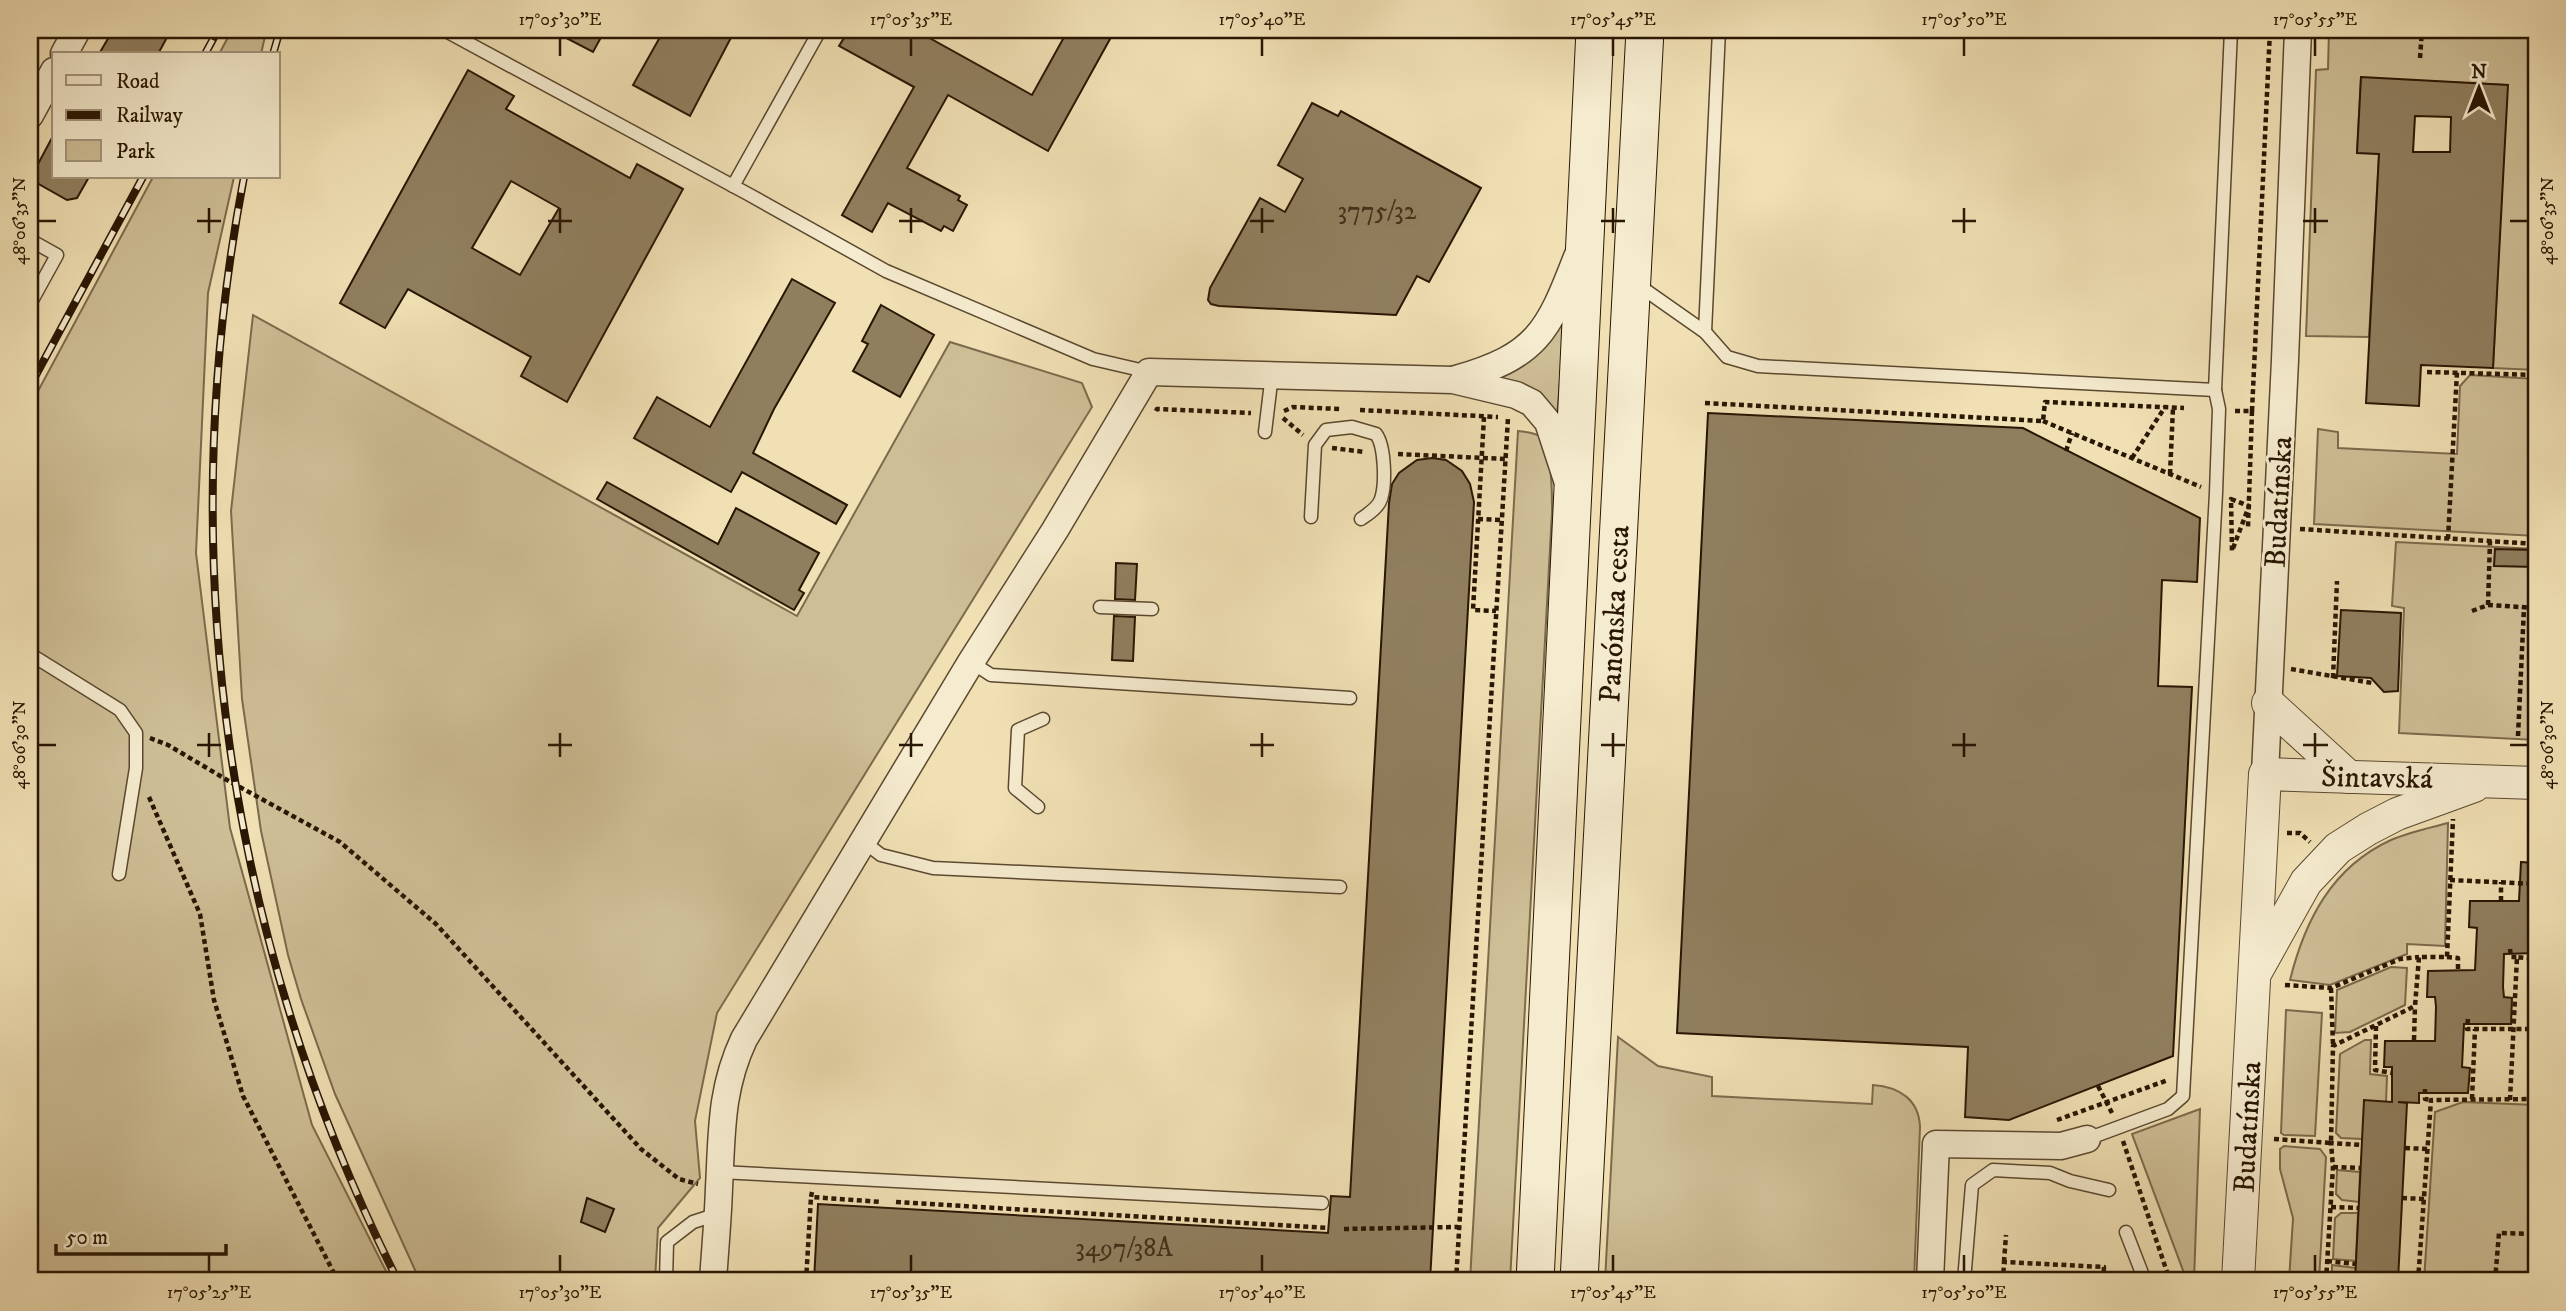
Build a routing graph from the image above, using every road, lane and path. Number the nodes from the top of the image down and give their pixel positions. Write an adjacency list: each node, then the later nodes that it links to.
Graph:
1 (77, 30): 11 (street)
2 (444, 30): 15 (lane)
3 (821, 30): 15 (lane)
4 (1595, 30): 16 (main road, Panónska cesta)
5 (1645, 30): 18 (main road, Panónska cesta)
6 (1719, 30): 20 (lane)
7 (2231, 30): 27 (lane)
8 (2270, 30): 35 (path)
9 (2298, 30): 74 (street, Budatínska)
10 (2422, 30): 12 (path)
11 (65, 52)
12 (2420, 58)
13 (52, 75): 14 (street)
14 (30, 115)
15 (733, 186): 21 (lane)
16 (1583, 239): 26 (street); 49 (main road, Panónska cesta)
17 (30, 240): 19 (lane)
18 (1632, 280): 20 (lane); 148 (main road, Panónska cesta)
19 (30, 304)
20 (1704, 332): 27 (lane)
21 (1149, 372): 24 (street); 69 (street)
22 (2427, 372): 23 (path)
23 (2457, 372): 25 (path); 57 (path)
24 (1272, 374): 26 (street); 36 (lane)
25 (2536, 375)
26 (1453, 380): 49 (street)
27 (2215, 390): 121 (lane)
28 (1704, 403): 39 (path)
29 (2165, 407): 30 (path); 39 (path); 46 (path)
30 (2173, 408): 31 (path); 47 (path)
31 (2195, 409)
32 (1346, 410): 36 (path)
33 (1359, 410): 37 (path)
34 (2242, 411): 35 (path)
35 (2252, 411): 50 (path)
36 (1267, 414): 38 (path); 40 (lane)
37 (1484, 417): 44 (path); 45 (path)
38 (1151, 418)
39 (2043, 421): 41 (path)
40 (1265, 432)
41 (2072, 433): 42 (path); 46 (path)
42 (2066, 451)
43 (1383, 454): 44 (path); 51 (lane); 52 (lane)
44 (1482, 457): 45 (path); 53 (path)
45 (1506, 458): 54 (path)
46 (2133, 458): 47 (path)
47 (2170, 474): 48 (path)
48 (2207, 489)
49 (1572, 495): 155 (main road, Panónska cesta)
50 (2249, 506): 50 (path); 55 (path)
51 (1311, 517)
52 (1361, 519)
53 (1478, 519): 54 (path); 66 (path)
54 (1502, 520): 66 (path)
55 (2248, 527)
56 (2295, 529): 57 (path)
57 (2448, 538): 58 (path)
58 (2490, 541): 59 (path); 61 (path)
59 (2536, 544)
60 (2337, 581): 71 (path)
61 (2488, 605): 63 (path); 67 (path)
62 (1100, 607): 65 (lane)
63 (2524, 607): 64 (path); 77 (path)
64 (2536, 608)
65 (1152, 609)
66 (1496, 611): 139 (path)
67 (2472, 611)
68 (30, 654): 76 (lane)
69 (971, 662): 73 (lane); 86 (street)
70 (2304, 672): 71 (path)
71 (2333, 678): 72 (path)
72 (2372, 684)
73 (1350, 698)
74 (2268, 704): 79 (street, Budatínska); 80 (street)
75 (1043, 719): 83 (lane)
76 (136, 733): 78 (lane); 131 (path)
77 (2518, 736)
78 (136, 768): 88 (lane); 150 (path)
79 (2265, 774): 80 (street, Šintavská); 100 (street, Budatínska)
80 (2349, 777): 81 (street, Šintavská)
81 (2489, 780): 82 (street, Šintavská); 87 (street, Šintavská)
82 (2536, 783)
83 (1038, 807)
84 (2453, 817): 89 (path)
85 (2283, 833): 87 (path)
86 (864, 842): 92 (lane); 131 (street)
87 (2319, 852): 100 (street, Budatínska)
88 (120, 874)
89 (2451, 880): 90 (path); 96 (path)
90 (2501, 882): 91 (path); 93 (path)
91 (2536, 884)
92 (1340, 887)
93 (2501, 901)
94 (2510, 949): 97 (path)
95 (2419, 957): 96 (path); 102 (path); 103 (path)
96 (2447, 957): 99 (path)
97 (2517, 957): 98 (path); 106 (path)
98 (2536, 958)
99 (2458, 970)
100 (2255, 973): 149 (street, Budatínska)
101 (2285, 985): 102 (path)
102 (2331, 988): 110 (path)
103 (2415, 1006): 105 (path); 109 (path)
104 (2468, 1019): 107 (path)
105 (2376, 1026): 110 (path); 111 (path)
106 (2514, 1028): 107 (path); 108 (path); 118 (path)
107 (2475, 1029): 115 (path)
108 (2536, 1029)
109 (2414, 1040)
110 (2333, 1046): 124 (path)
111 (2392, 1073)
112 (2173, 1078): 119 (path)
113 (2098, 1086): 119 (path)
114 (2425, 1089): 117 (path)
115 (2472, 1099): 117 (path); 118 (path)
116 (2536, 1099): 118 (path)
117 (2431, 1100): 127 (path)
118 (2510, 1100)
119 (2108, 1102): 120 (path); 121 (path)
120 (2047, 1123)
121 (2118, 1127): 122 (lane); 161 (path)
122 (2087, 1139): 156 (street)
123 (2274, 1139): 124 (path)
124 (2331, 1143): 125 (path); 128 (path)
125 (2362, 1145)
126 (2405, 1148): 127 (path)
127 (2427, 1149): 134 (path)
128 (2333, 1167): 129 (path); 137 (path)
129 (2361, 1168)
130 (2109, 1190): 157 (lane)
131 (719, 1192): 136 (lane); 151 (lane); 152 (street)
132 (811, 1197): 153 (path)
133 (2402, 1198): 134 (path)
134 (2424, 1199): 163 (path)
135 (896, 1202): 140 (path)
136 (1322, 1203)
137 (2331, 1207): 138 (path); 145 (path)
138 (2359, 1208)
139 (1458, 1227): 141 (path); 154 (path)
140 (1329, 1228)
141 (1344, 1229)
142 (2126, 1232): 160 (lane)
143 (2006, 1234): 146 (path)
144 (2536, 1234): 164 (path)
145 (2327, 1261): 147 (path); 162 (path)
146 (2004, 1262): 158 (path); 159 (path)
147 (2356, 1264)
148 (1584, 1272)
149 (2237, 1278)
150 (338, 1281)
151 (666, 1281)
152 (713, 1281)
153 (806, 1281)
154 (1456, 1281)
155 (1535, 1281)
156 (1930, 1281)
157 (1964, 1281)
158 (2003, 1281)
159 (2103, 1281)
160 (2145, 1281)
161 (2170, 1281)
162 (2326, 1281)
163 (2418, 1281)
164 (2495, 1281)

